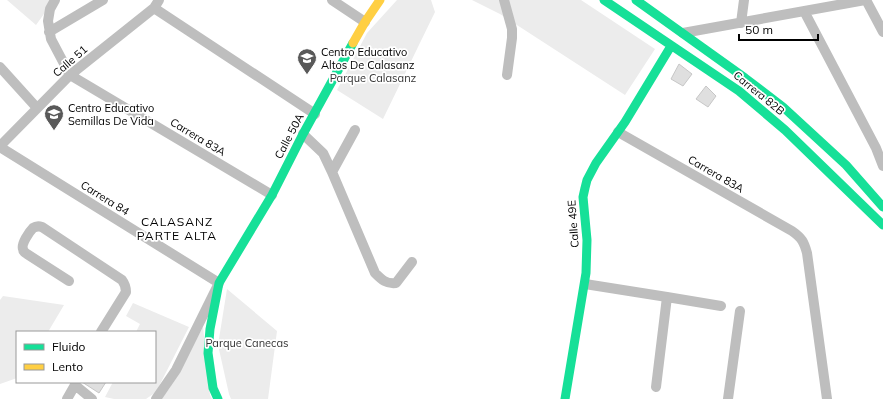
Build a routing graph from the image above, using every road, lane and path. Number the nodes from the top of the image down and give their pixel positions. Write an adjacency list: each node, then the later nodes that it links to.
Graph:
1 (55, 0): 14 (street)
2 (103, 0): 14 (street)
3 (332, 0): 12 (street)
4 (380, 0): 12 (street, Calle 50A)
5 (504, 0): 20 (street)
6 (604, 0): 17 (street, Carrera 82B)
7 (636, 0): 16 (street, Carrera 82B)
8 (744, 0): 13 (street)
9 (865, 0): 11 (street); 15 (street)
10 (157, 4): 19 (street, Calle 51); 22 (street)
11 (804, 12): 13 (street); 27 (street)
12 (365, 22): 22 (street, Calle 50A)
13 (741, 23): 16 (street)
14 (50, 32): 19 (street)
15 (883, 32)
16 (683, 33): 31 (street, Carrera 82B)
17 (671, 46): 24 (street, Calle 49E); 32 (street, Carrera 82B)
18 (0, 67): 21 (street)
19 (70, 75): 21 (street, Calle 51); 30 (street, Carrera 83A)
20 (507, 75)
21 (37, 108): 26 (street, Calle 51)
22 (315, 114): 25 (street, Calle 50A)
23 (355, 130): 29 (street)
24 (618, 132): 36 (street, Calle 49E); 49 (street, Carrera 83A)
25 (303, 134): 29 (street); 30 (street, Calle 50A)
26 (0, 146): 35 (street, Carrera 84)
27 (880, 146): 28 (street)
28 (883, 166)
29 (332, 172): 33 (street)
30 (272, 195): 35 (street, Calle 50A)
31 (883, 207)
32 (883, 225)
33 (412, 262)
34 (70, 281): 40 (street)
35 (219, 282): 45 (street, Calle 50A); 46 (street, Calle 50A)
36 (585, 284): 37 (street); 47 (street, Calle 49E)
37 (667, 297): 38 (street); 42 (street)
38 (721, 306)
39 (740, 312): 48 (street)
40 (102, 331)
41 (75, 384): 43 (street); 44 (street)
42 (656, 387)
43 (67, 399)
44 (92, 399)
45 (156, 399)
46 (218, 399)
47 (564, 399)
48 (728, 399)
49 (827, 399)

